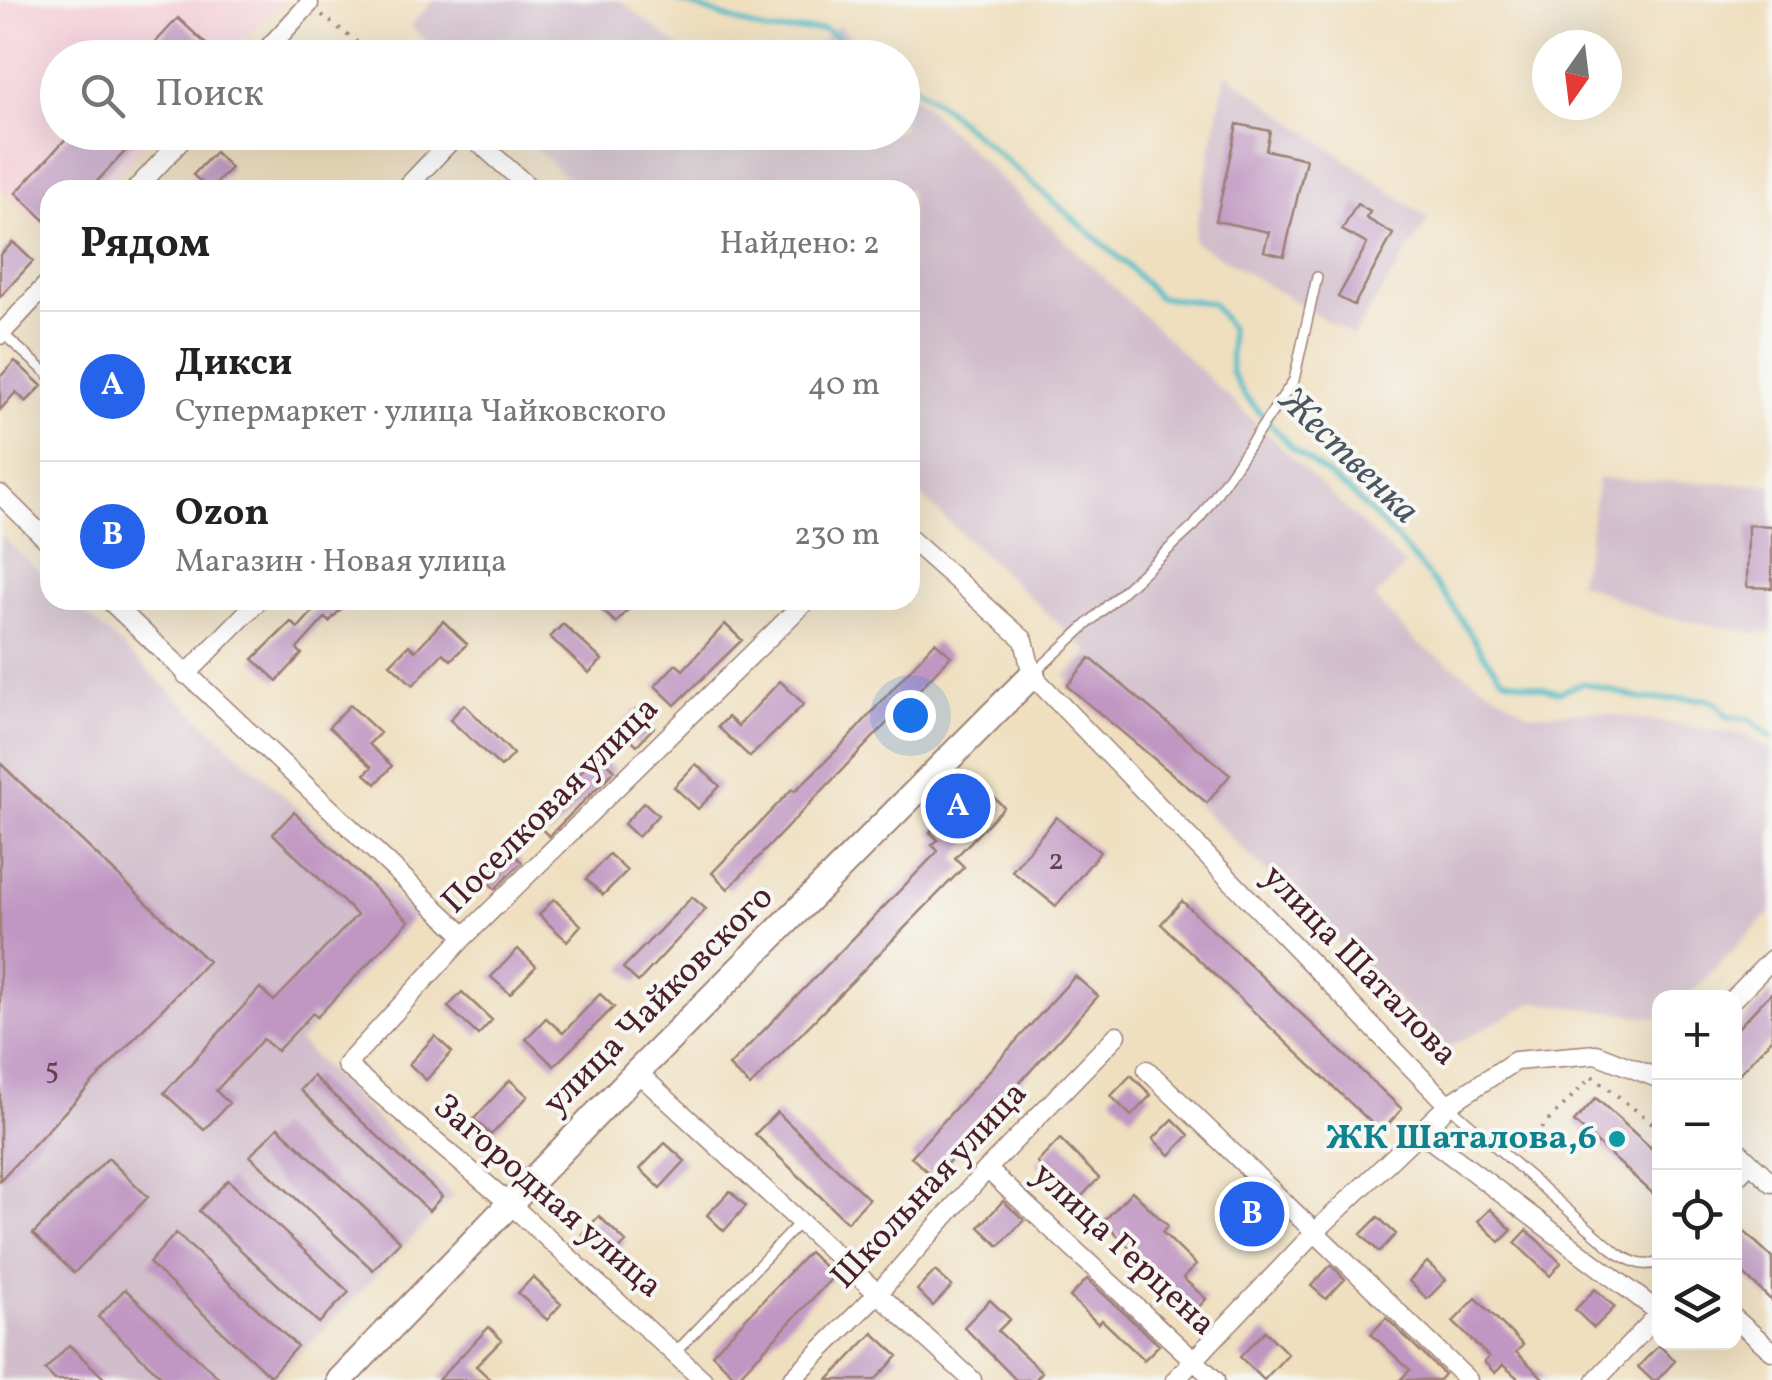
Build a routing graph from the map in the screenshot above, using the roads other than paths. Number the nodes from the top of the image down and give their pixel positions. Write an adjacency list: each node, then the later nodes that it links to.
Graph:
1 (309, 4): 2 (street)
2 (276, 40)
3 (172, 150): 6 (street)
4 (442, 150): 7 (street)
5 (487, 150): 8 (street)
6 (144, 180)
7 (413, 180)
8 (521, 180)
9 (1317, 277): 20 (lane)
10 (40, 292): 11 (street)
11 (1, 334): 12 (lane)
12 (40, 367)
13 (0, 494): 14 (street)
14 (40, 533)
15 (920, 548): 20 (street)
16 (119, 610): 19 (street)
17 (249, 610): 19 (street)
18 (797, 610): 21 (street, Поселковая улица)
19 (186, 675): 21 (street)
20 (1032, 675): 27 (street, улица Чайковского); 29 (street, улица Шаталова)
21 (464, 936): 25 (street, Поселковая улица)
22 (1772, 959): 23 (street)
23 (1742, 990)
24 (1117, 1035): 32 (street, Школьная улица)
25 (346, 1066): 35 (street, Загородная улица)
26 (1148, 1070): 37 (street)
27 (637, 1072): 35 (street, улица Чайковского); 36 (street)
28 (1652, 1076): 29 (street)
29 (1448, 1105): 37 (street); 38 (lane); 40 (street, улица Шаталова)
30 (1742, 1155): 31 (street)
31 (1753, 1165): 33 (lane); 34 (street)
32 (986, 1169): 39 (street, Школьная улица); 45 (street, улица Герцена)
33 (1742, 1177)
34 (1772, 1183)
35 (510, 1204): 44 (street, Загородная улица); 46 (street, улица Чайковского)
36 (801, 1221): 39 (street); 44 (lane)
37 (1316, 1231): 45 (street); 52 (street)
38 (1652, 1265)
39 (879, 1292): 48 (street, Школьная улица); 49 (street)
40 (1652, 1308)
41 (1652, 1322): 53 (street)
42 (1742, 1325): 43 (street)
43 (1772, 1352)
44 (674, 1354): 47 (street, Загородная улица)
45 (1194, 1360): 50 (street); 51 (street, улица Герцена)
46 (340, 1380)
47 (703, 1380)
48 (791, 1380)
49 (972, 1380)
50 (1174, 1380)
51 (1214, 1380)
52 (1468, 1380)
53 (1596, 1380)

